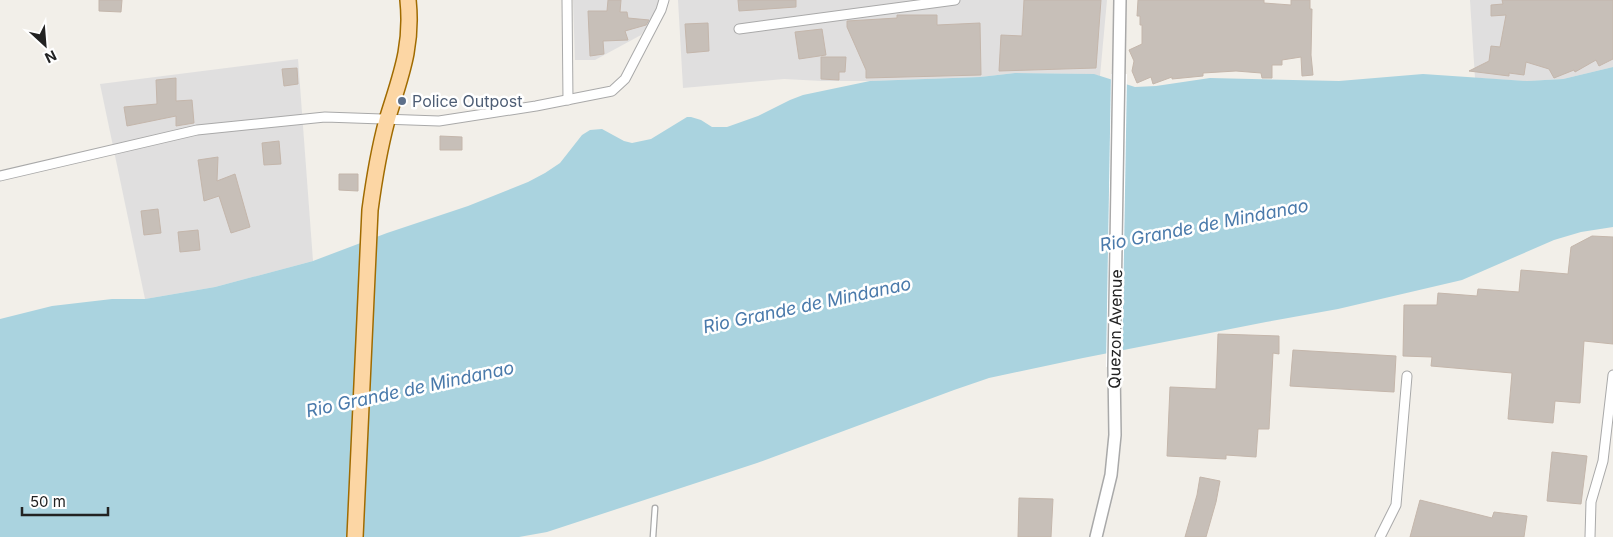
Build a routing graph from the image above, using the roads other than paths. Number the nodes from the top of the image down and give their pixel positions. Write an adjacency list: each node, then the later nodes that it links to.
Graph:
1 (408, 0): 8 (main road)
2 (567, 0): 7 (street)
3 (664, 0): 7 (street)
4 (955, 0): 6 (street)
5 (1120, 0): 15 (street, Quezon Avenue)
6 (739, 29)
7 (568, 100): 8 (street)
8 (388, 120): 9 (street); 13 (main road)
9 (0, 176)
10 (1613, 374): 17 (street)
11 (1407, 376): 16 (street)
12 (655, 508): 14 (lane)
13 (355, 537)
14 (653, 537)
15 (1096, 537)
16 (1380, 537)
17 (1590, 537)

